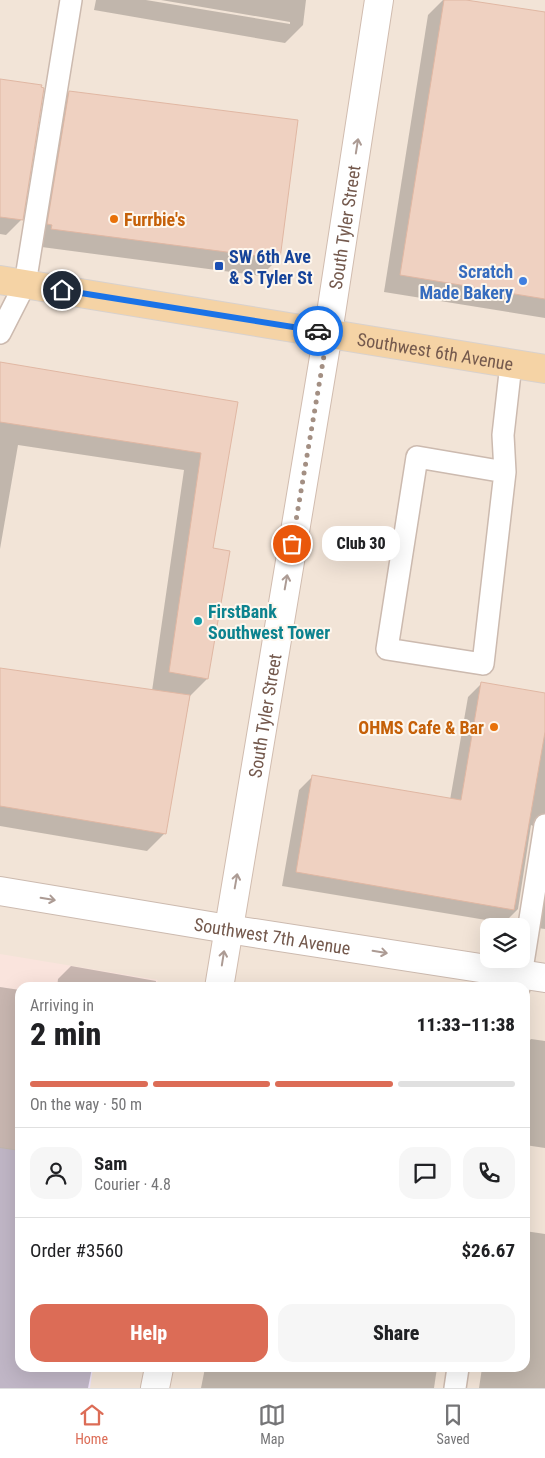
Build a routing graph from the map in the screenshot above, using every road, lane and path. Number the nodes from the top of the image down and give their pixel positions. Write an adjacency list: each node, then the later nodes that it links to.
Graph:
1 (71, 0): 3 (lane)
2 (380, 0): 4 (main road, South Tyler Street, one-way to 2)
3 (12, 282): 4 (main road, Southwest 6th Avenue); 5 (lane)
4 (328, 332): 6 (main road, Southwest 6th Avenue); 11 (main road, South Tyler Street, one-way to 4)
5 (0, 333)
6 (512, 364): 7 (main road, Southwest 6th Avenue); 8 (lane)
7 (545, 369)
8 (505, 472): 8 (lane)
9 (545, 825): 12 (lane)
10 (0, 891): 11 (main road, Southwest 7th Avenue, one-way to 11)
11 (228, 929): 12 (main road, Southwest 7th Avenue, one-way to 12); 13 (main road, South Tyler Street, one-way to 11)
12 (528, 980)
13 (220, 982)
14 (158, 1372): 16 (main road)
15 (457, 1372): 17 (lane)
16 (156, 1388)
17 (455, 1388)

